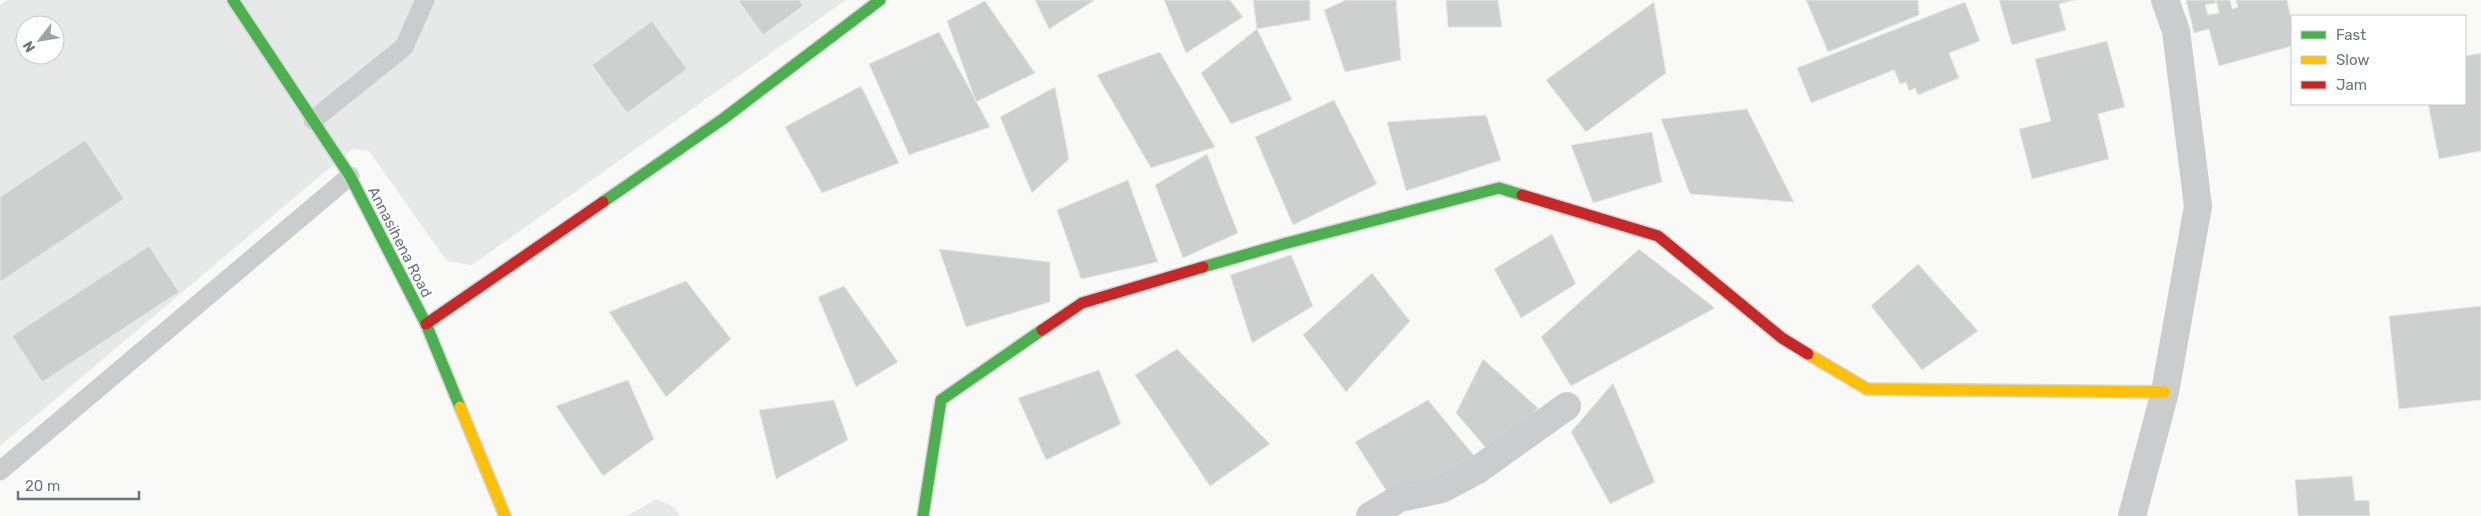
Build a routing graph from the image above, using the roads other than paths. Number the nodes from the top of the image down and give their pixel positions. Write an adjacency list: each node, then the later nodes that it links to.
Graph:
1 (233, 0): 5 (street, Annasihena Road)
2 (425, 0): 5 (lane)
3 (880, 0): 7 (street)
4 (2165, 0): 8 (street)
5 (313, 120): 6 (street, Annasihena Road)
6 (350, 176): 7 (street, Annasihena Road); 10 (lane)
7 (426, 324): 11 (street, Annasihena Road)
8 (2164, 392): 12 (street); 14 (street)
9 (1567, 406): 13 (street)
10 (0, 471)
11 (505, 516)
12 (923, 516)
13 (1370, 516)
14 (2132, 516)

